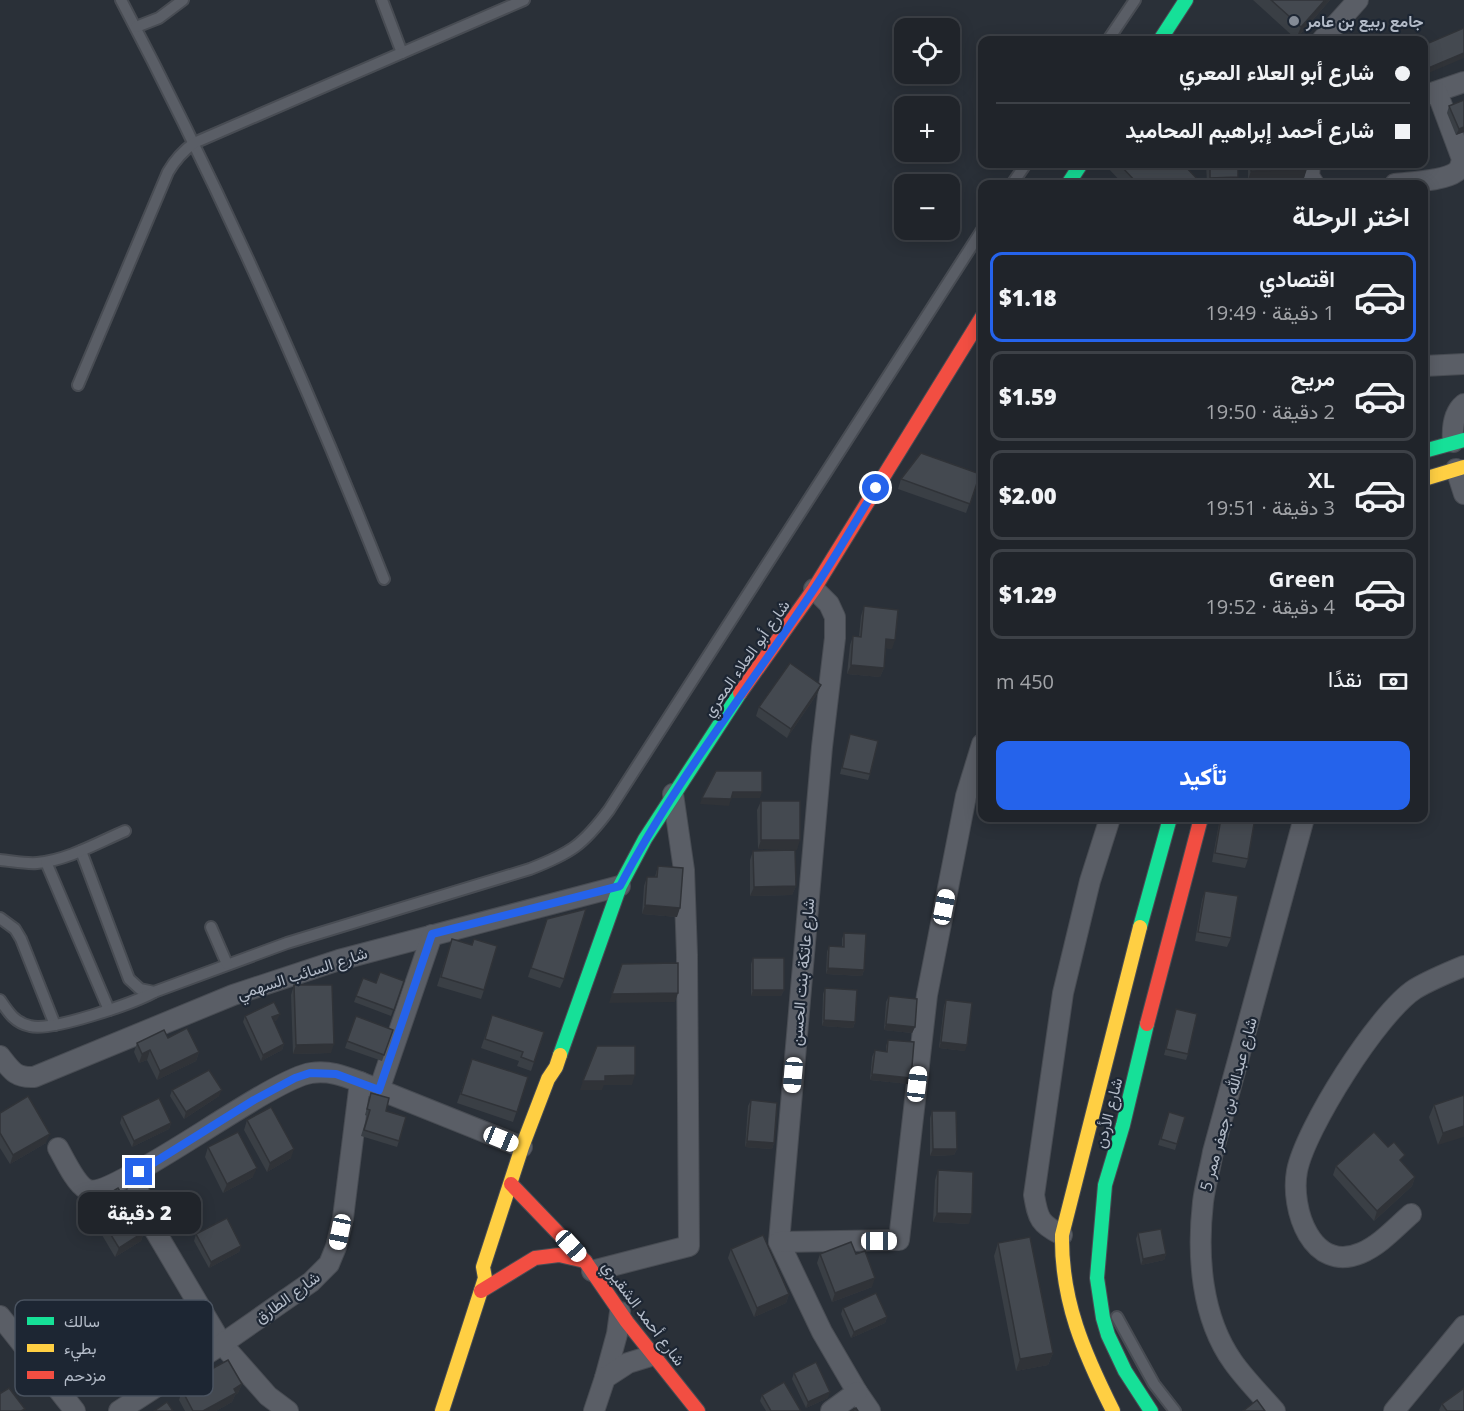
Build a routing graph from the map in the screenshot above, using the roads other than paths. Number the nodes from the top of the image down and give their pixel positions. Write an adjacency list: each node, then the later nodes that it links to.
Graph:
1 (121, 0): 8 (lane)
2 (183, 0): 8 (lane)
3 (382, 0): 12 (lane)
4 (524, 0): 12 (lane)
5 (1135, 0): 9 (lane)
6 (1185, 0): 10 (main road)
7 (1358, 0): 11 (street)
8 (135, 27): 15 (lane)
9 (1111, 36)
10 (1162, 36)
11 (1326, 36)
12 (402, 53): 15 (lane)
13 (1464, 82): 14 (street)
14 (1430, 94): 16 (street)
15 (194, 143): 21 (lane); 28 (lane)
16 (1422, 180)
17 (978, 236): 44 (lane)
18 (978, 327): 29 (main road, شارع أبو العلاء المعري)
19 (1464, 364): 20 (street)
20 (1428, 366)
21 (78, 384)
22 (1464, 404): 23 (street)
23 (1459, 441): 24 (main road)
24 (1428, 450)
25 (1460, 468): 26 (main road); 27 (street)
26 (1428, 478)
27 (1464, 494)
28 (384, 579)
29 (814, 589): 31 (main road, شارع أبو العلاء المعري); 62 (street, شارع عاتكة بنت الحسن)
30 (978, 757): 62 (street)
31 (673, 794): 40 (main road, شارع أبو العلاء المعري); 64 (street)
32 (1109, 822): 61 (street)
33 (1169, 822): 45 (main road, شارع الأردن)
34 (1199, 822): 45 (main road, شارع الأردن)
35 (1303, 822): 91 (street, شارع عبدالله بن جعفر ممر 5)
36 (125, 831): 37 (lane)
37 (81, 850): 39 (lane); 47 (lane)
38 (0, 860): 39 (lane)
39 (46, 861): 49 (lane)
40 (620, 886): 43 (street, شارع السائب السهمي); 52 (main road, شارع أبو العلاء المعري)
41 (0, 918): 50 (lane)
42 (211, 927): 44 (lane)
43 (432, 934): 51 (street, شارع السائب السهمي); 54 (street)
44 (227, 964): 47 (lane)
45 (1145, 965): 61 (main road, شارع الأردن); 65 (main road, شارع الأردن)
46 (1464, 966): 60 (street)
47 (154, 992): 49 (lane)
48 (0, 999): 50 (lane)
49 (109, 1010): 50 (lane)
50 (55, 1025)
51 (0, 1056)
52 (556, 1067): 55 (main road, شارع أبو العلاء المعري); 56 (main road, شارع أبو العلاء المعري)
53 (360, 1082): 54 (street); 58 (street); 73 (street, شارع الطارق)
54 (379, 1090): 56 (street)
55 (545, 1126)
56 (522, 1147): 59 (main road, شارع أبو العلاء المعري)
57 (57, 1148): 58 (street)
58 (139, 1172): 67 (street)
59 (511, 1184): 64 (main road, شارع أحمد الشقيري); 66 (main road, شارع أبو العلاء المعري)
60 (1411, 1214)
61 (1062, 1235): 88 (main road, شارع الأردن)
62 (779, 1242): 77 (street)
63 (499, 1261): 66 (main road, شارع أبو العلاء المعري)
64 (588, 1266): 66 (main road); 68 (main road, شارع أحمد الشقيري)
65 (1097, 1278): 89 (main road, شارع الأردن); 90 (lane)
66 (483, 1285): 83 (main road, شارع أبو العلاء المعري)
67 (196, 1300)
68 (620, 1312): 75 (main road, شارع أحمد الشقيري); 76 (street)
69 (0, 1316): 72 (street)
70 (1464, 1326): 92 (street)
71 (213, 1329): 73 (street)
72 (15, 1335)
73 (222, 1344): 74 (street, شارع الطارق); 82 (street)
74 (213, 1350)
75 (654, 1354): 76 (street); 85 (main road, شارع أحمد الشقيري)
76 (605, 1378): 84 (street)
77 (857, 1392): 86 (street); 87 (street)
78 (63, 1396): 80 (street)
79 (142, 1396): 81 (street, شارع الطارق)
80 (75, 1411)
81 (119, 1411)
82 (288, 1411)
83 (442, 1411)
84 (594, 1411)
85 (698, 1411)
86 (831, 1411)
87 (870, 1411)
88 (1113, 1411)
89 (1150, 1411)
90 (1175, 1411)
91 (1275, 1411)
92 (1394, 1411)

